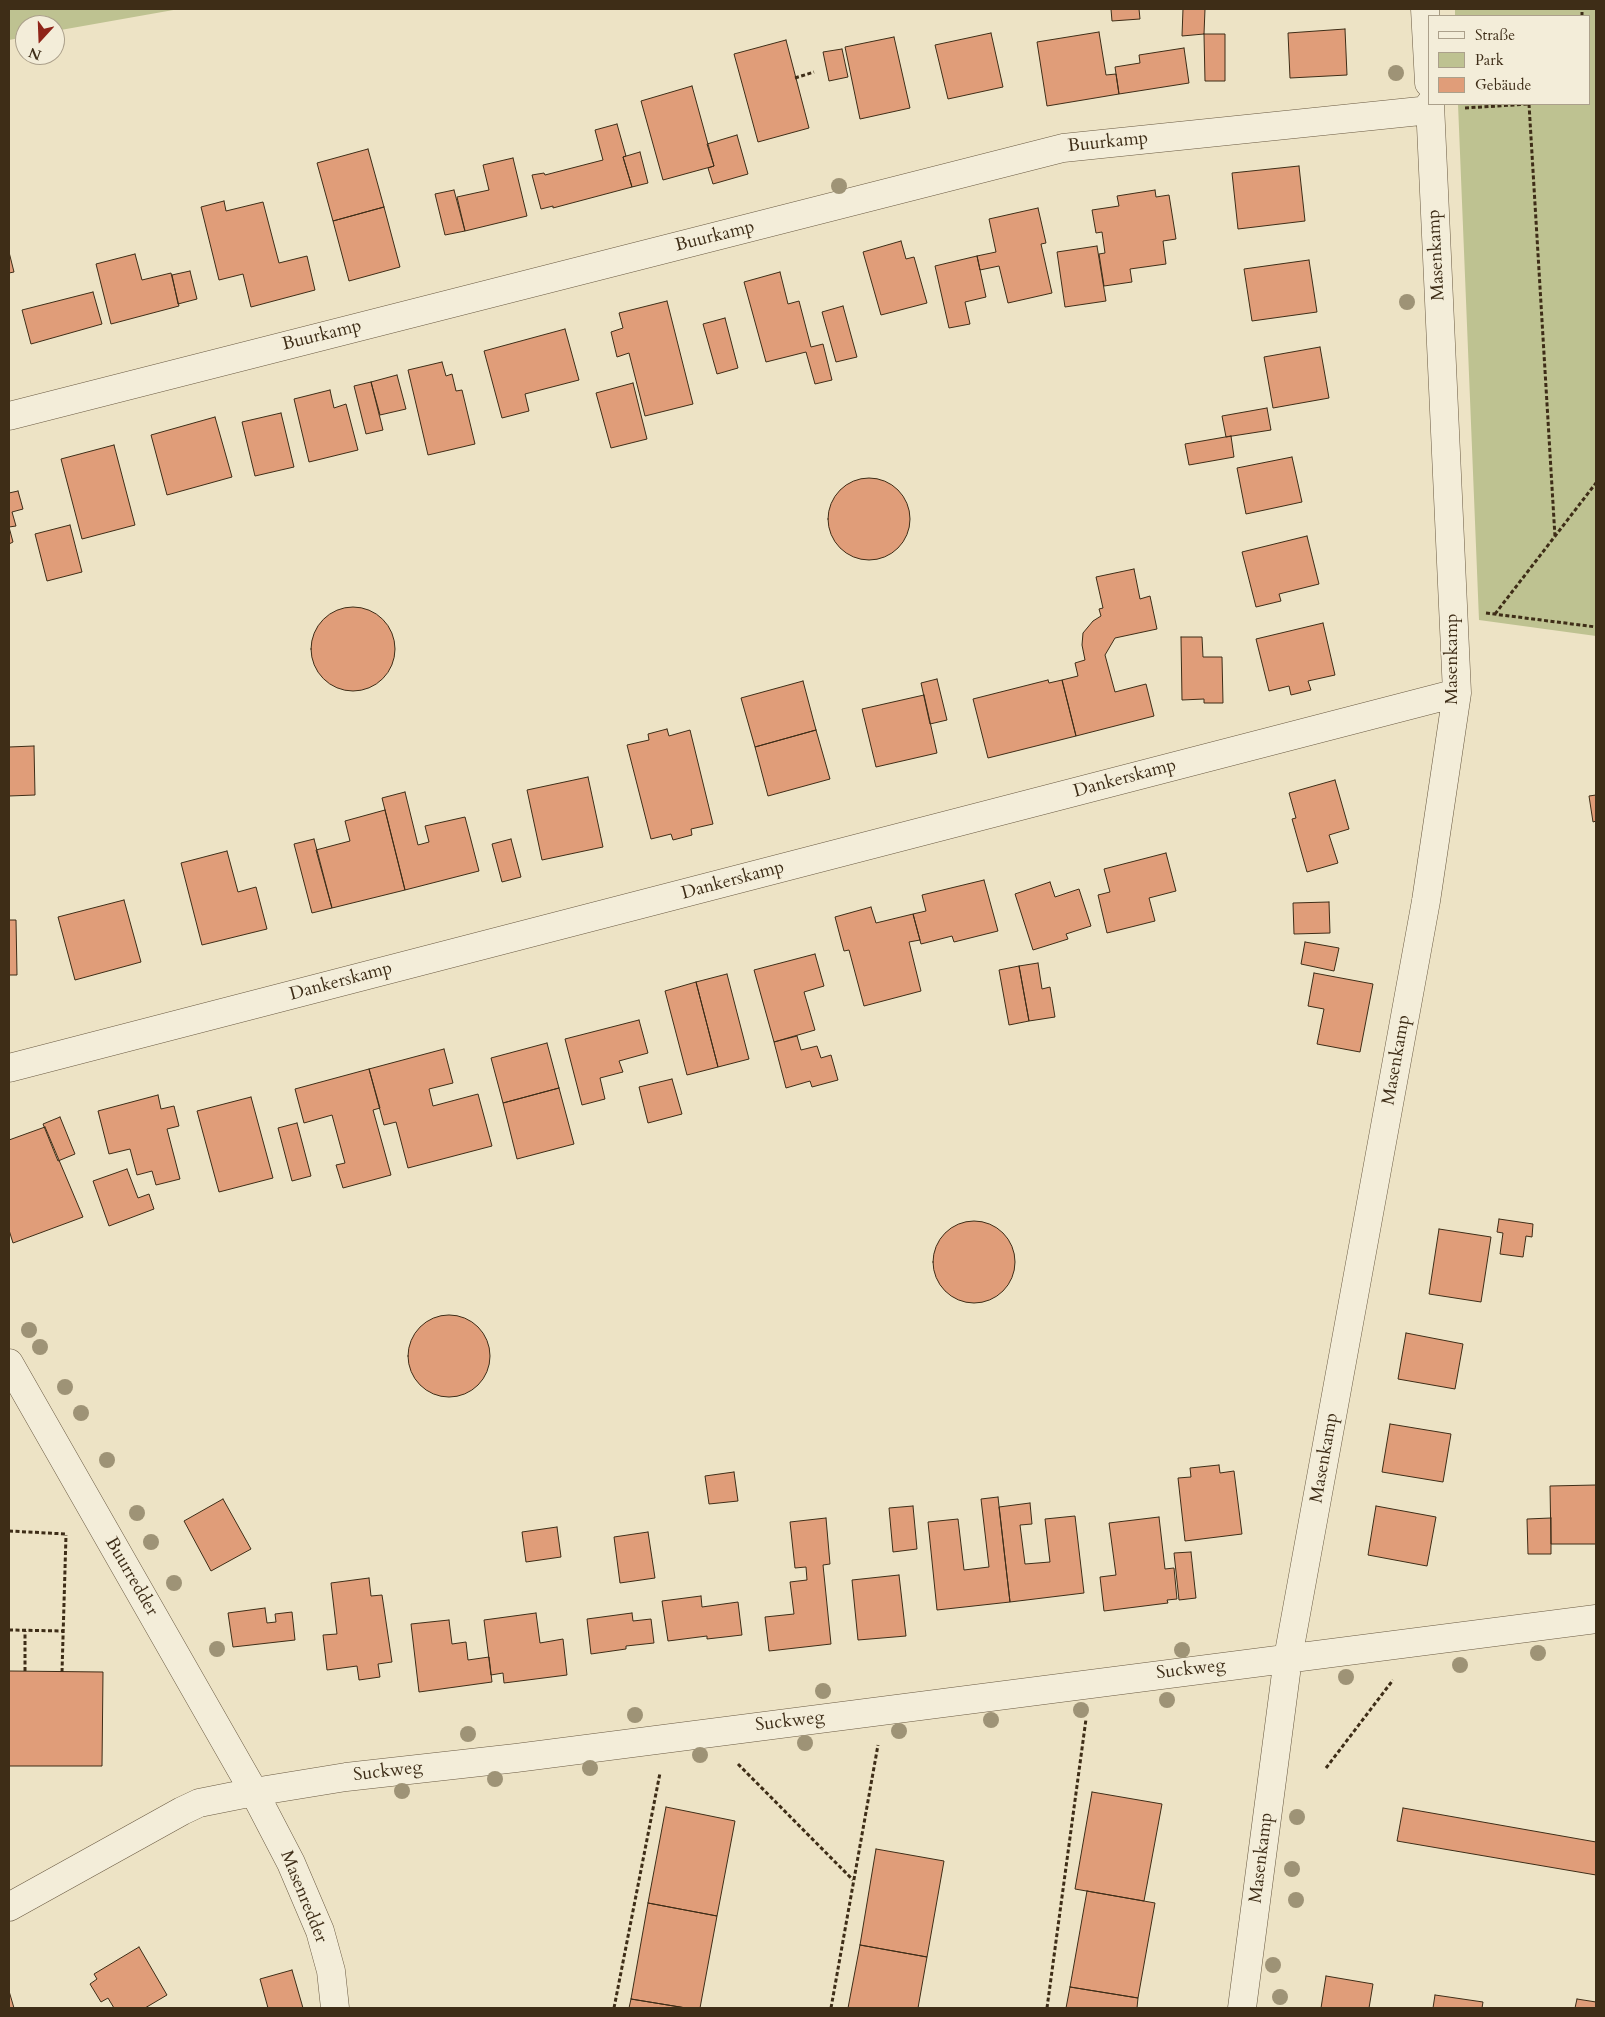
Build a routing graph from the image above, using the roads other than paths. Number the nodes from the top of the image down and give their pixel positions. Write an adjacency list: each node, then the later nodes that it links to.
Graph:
1 (1425, 9): 2 (street)
2 (1428, 64)
3 (1430, 107): 4 (street, Buurkamp); 5 (street, Masenkamp)
4 (9, 416)
5 (1457, 693): 6 (street, Dankerskamp); 9 (street, Masenkamp)
6 (9, 1068)
7 (9, 1362): 10 (street, Buurredder)
8 (1596, 1620): 9 (street, Suckweg)
9 (1288, 1658): 10 (street, Suckweg); 13 (street, Masenkamp)
10 (254, 1792): 11 (street, Suckweg); 12 (street, Masenredder)
11 (9, 1907)
12 (335, 2008)
13 (1242, 2008)

